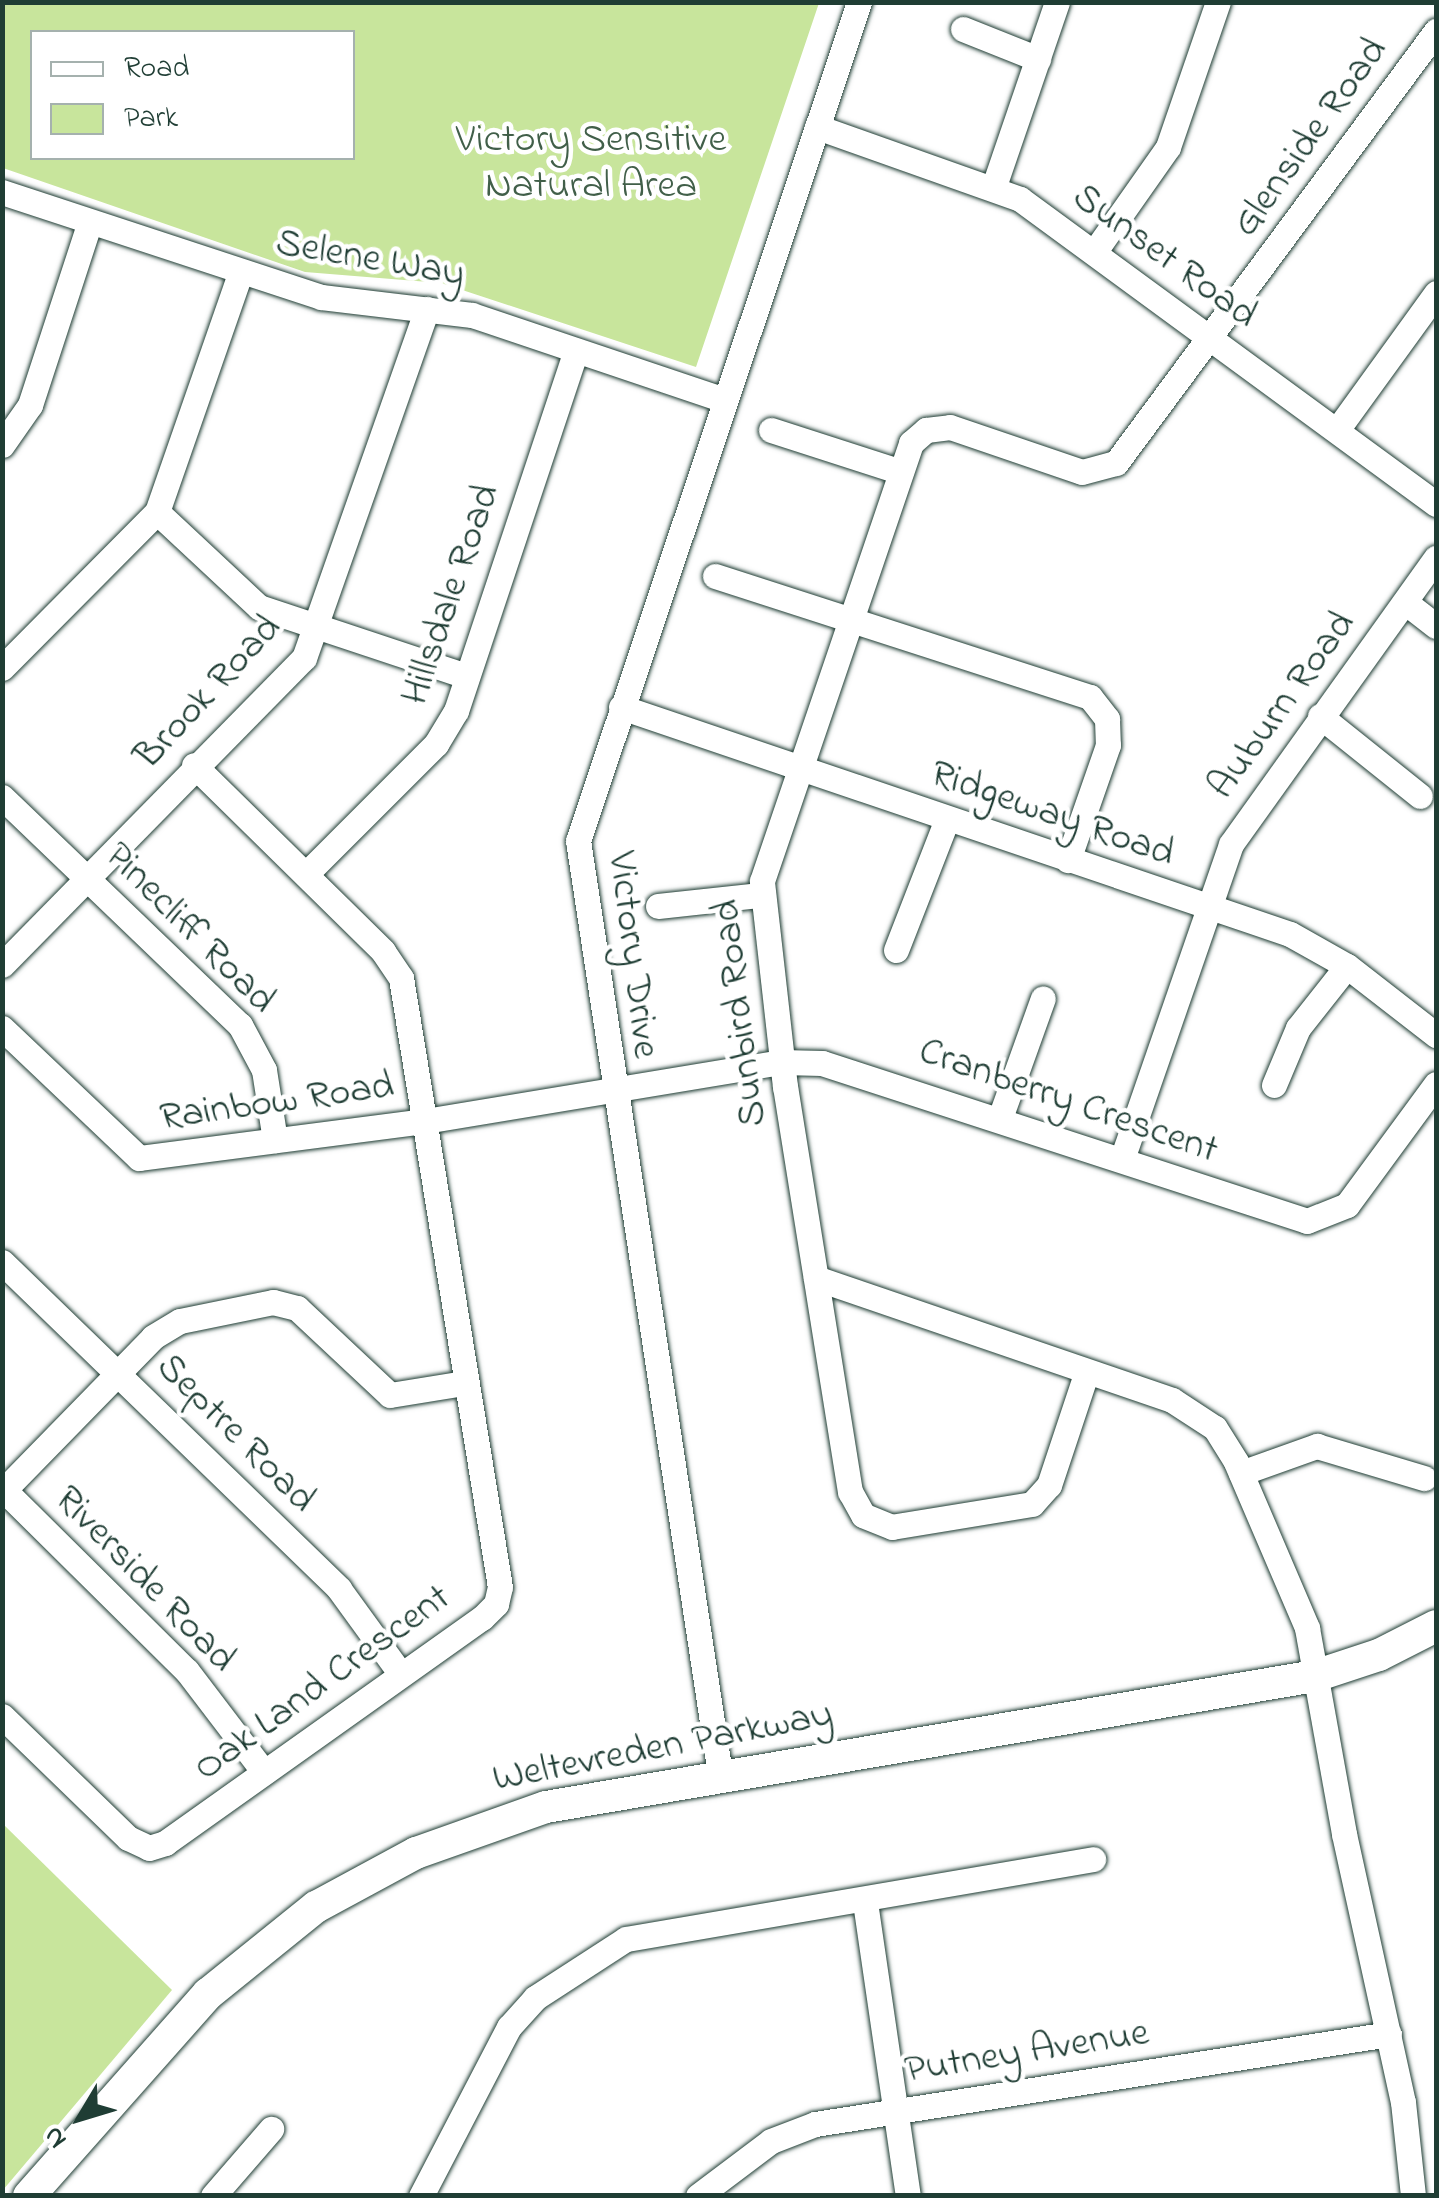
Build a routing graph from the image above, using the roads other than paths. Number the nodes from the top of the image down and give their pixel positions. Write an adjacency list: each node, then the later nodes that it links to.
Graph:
1 (859, 2): 7 (street, Victory Drive)
2 (1057, 2): 6 (street)
3 (1218, 2): 11 (street)
4 (962, 29): 6 (street)
5 (1436, 31): 15 (street, Glenside Road)
6 (1038, 58): 8 (street)
7 (818, 128): 8 (street, Sunset Road); 17 (street, Victory Drive)
8 (994, 186): 11 (street, Sunset Road)
9 (2, 192): 10 (street, Selene Way)
10 (89, 224): 12 (street, Selene Way); 20 (street)
11 (1095, 251): 15 (street, Sunset Road)
12 (240, 273): 14 (street, Selene Way); 23 (street)
13 (1436, 293): 19 (street)
14 (426, 309): 16 (street, Selene Way); 28 (street, Brook Road)
15 (1212, 338): 19 (street, Sunset Road); 21 (street, Sunbird Road)
16 (576, 351): 17 (street, Selene Way); 31 (street, Hillsdale Road)
17 (724, 400): 32 (street, Victory Drive)
18 (772, 430): 21 (street)
19 (1337, 430): 22 (street, Sunset Road)
20 (2, 445)
21 (898, 471): 27 (street, Sunbird Road)
22 (1436, 504)
23 (157, 512): 28 (street); 30 (street)
24 (1436, 558): 26 (street, Auburn Road)
25 (715, 576): 27 (street)
26 (1404, 602): 29 (street); 33 (street, Auburn Road)
27 (850, 616): 35 (street, Sunbird Road); 39 (street)
28 (319, 626): 31 (street); 34 (street, Brook Road)
29 (1436, 626)
30 (2, 668)
31 (466, 676): 40 (street, Hillsdale Road)
32 (621, 707): 35 (street, Ridgeway Road); 54 (street, Victory Drive)
33 (1320, 716): 36 (street); 44 (street, Auburn Road)
34 (194, 765): 40 (street, Oak Land Crescent); 41 (street, Brook Road)
35 (798, 769): 38 (street, Ridgeway Road); 42 (street, Sunbird Road)
36 (1420, 796)
37 (2, 797): 41 (street, Pinecliff Road)
38 (946, 819): 39 (street, Ridgeway Road); 45 (street)
39 (1068, 860): 44 (street, Ridgeway Road)
40 (306, 874): 56 (street, Oak Land Crescent)
41 (86, 878): 46 (street, Brook Road); 57 (street, Pinecliff Road)
42 (760, 895): 43 (street); 51 (street, Sunbird Road)
43 (658, 906)
44 (1205, 906): 47 (street, Ridgeway Road); 58 (street, Auburn Road)
45 (896, 950)
46 (2, 965)
47 (1346, 966): 50 (street, Ridgeway Road); 53 (street)
48 (1043, 998): 55 (street)
49 (2, 1028): 57 (street, Rainbow Road)
50 (1436, 1036)
51 (781, 1062): 54 (street, Cranberry Crescent); 55 (street, Cranberry Crescent); 60 (street, Sunbird Road)
52 (1436, 1084): 58 (street, Cranberry Crescent)
53 (1274, 1085)
54 (611, 1088): 56 (street, Rainbow Road); 72 (street, Victory Drive)
55 (1000, 1118): 58 (street, Cranberry Crescent)
56 (425, 1121): 57 (street, Rainbow Road); 63 (street, Oak Land Crescent)
57 (275, 1140)
58 (1122, 1159)
59 (2, 1262): 61 (street, Septre Road)
60 (816, 1278): 62 (street); 62 (street, Sunbird Road)
61 (118, 1372): 63 (street); 66 (street); 68 (street, Septre Road)
62 (1086, 1374): 64 (street)
63 (464, 1383): 68 (street, Oak Land Crescent)
64 (1242, 1474): 65 (street); 69 (street)
65 (1424, 1478)
66 (3, 1491): 71 (street, Riverside Road)
67 (1436, 1626): 69 (street, Weltevreden Parkway)
68 (400, 1674): 71 (street, Oak Land Crescent)
69 (1315, 1676): 72 (street, Weltevreden Parkway); 75 (street)
70 (2, 1716): 71 (street, Oak Land Crescent)
71 (264, 1772)
72 (720, 1774): 79 (street, Weltevreden Parkway)
73 (1093, 1859): 74 (street)
74 (866, 1902): 76 (street); 81 (street)
75 (1389, 2034): 76 (street, Putney Avenue); 78 (street)
76 (896, 2112): 82 (street, Putney Avenue); 83 (street)
77 (270, 2130): 80 (street)
78 (1426, 2168): 84 (street)
79 (29, 2196)
80 (213, 2196)
81 (421, 2196)
82 (698, 2196)
83 (908, 2196)
84 (1413, 2196)

